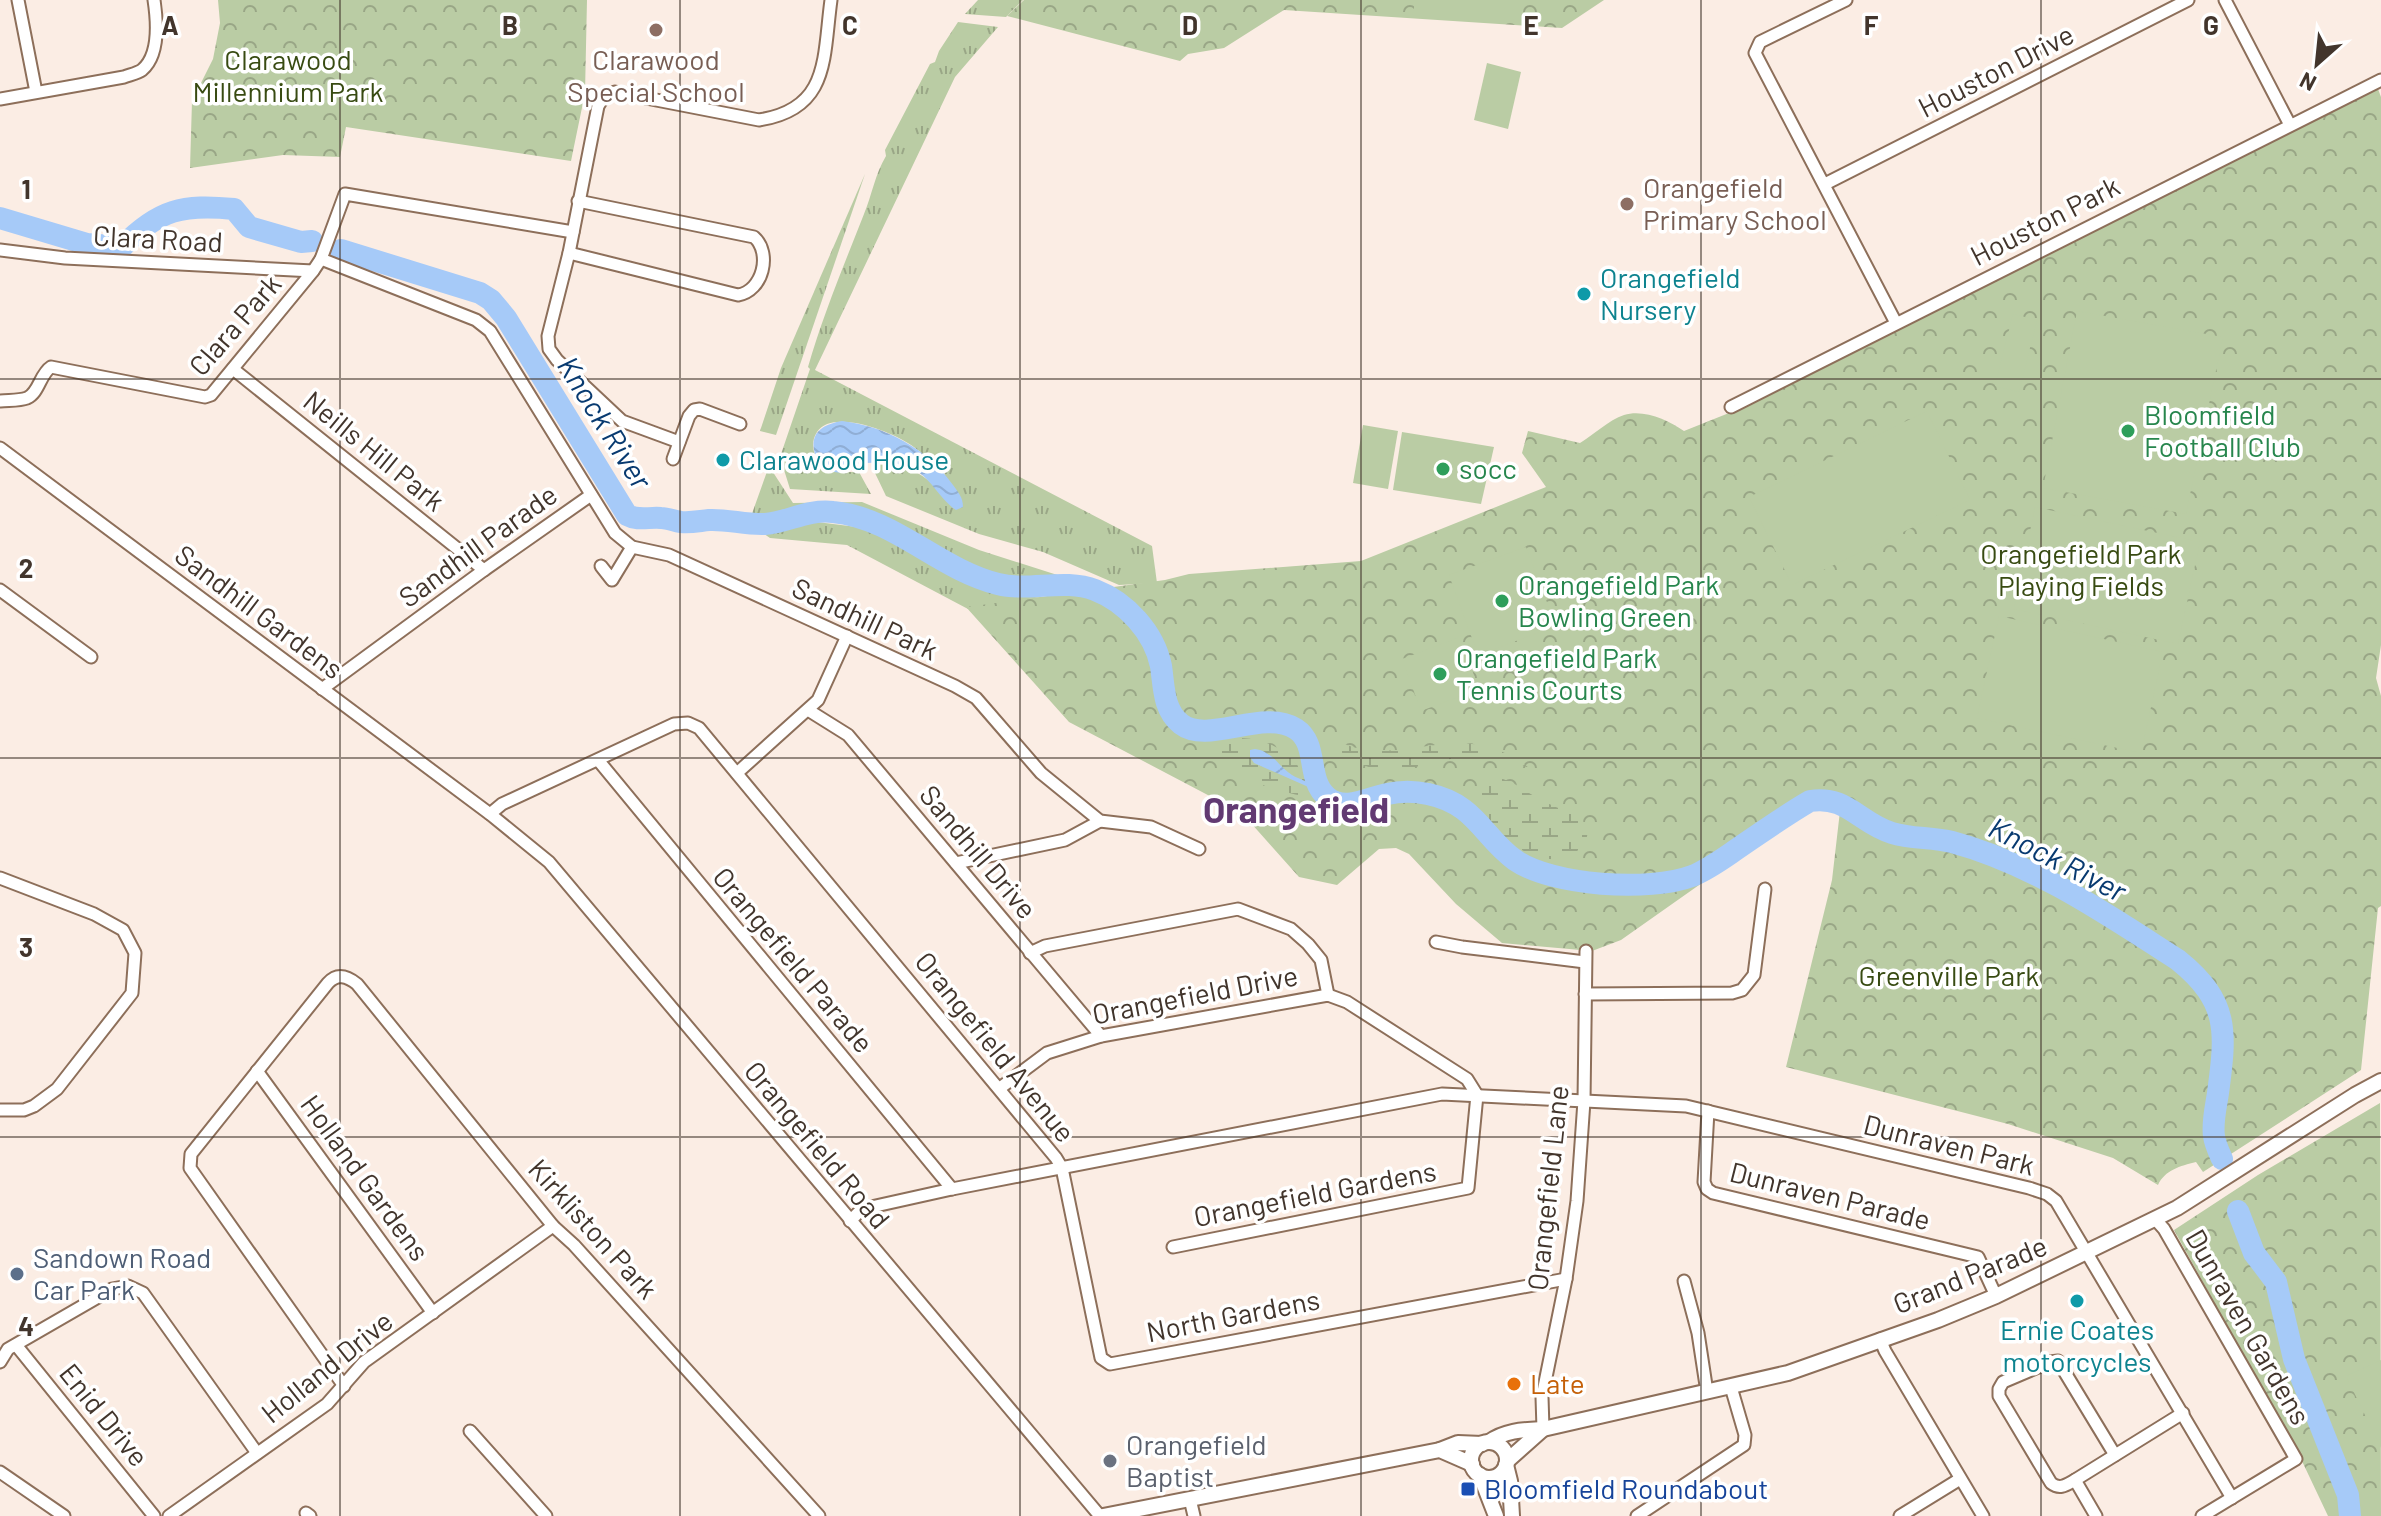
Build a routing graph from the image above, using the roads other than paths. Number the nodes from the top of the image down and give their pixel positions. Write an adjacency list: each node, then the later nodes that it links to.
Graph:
1 (18, 0): 8 (street)
2 (154, 0): 8 (street)
3 (831, 0): 12 (street)
4 (1846, 0): 11 (street)
5 (2188, 0): 11 (street, Houston Drive)
6 (2225, 0): 10 (street)
7 (2381, 80): 10 (street, Houston Park)
8 (36, 92): 9 (street)
9 (0, 99)
10 (2290, 125): 18 (street, Houston Park)
11 (1825, 184): 18 (street)
12 (578, 201): 13 (street); 15 (street)
13 (573, 232): 15 (street); 16 (street, Clara Park)
14 (0, 250): 17 (street, Clara Road)
15 (569, 253): 23 (street)
16 (321, 259): 17 (street, Clara Park); 26 (street, Sandhill Parade)
17 (313, 271): 19 (street, Clara Park)
18 (1896, 323): 21 (street, Houston Park)
19 (233, 369): 20 (street, Clara Park); 29 (street, Neills Hill Park)
20 (0, 401)
21 (1731, 407)
22 (740, 424): 23 (street)
23 (679, 442): 25 (street)
24 (0, 448): 33 (street, Sandhill Gardens)
25 (673, 459)
26 (591, 495): 27 (street); 29 (street, Sandhill Parade)
27 (632, 547): 28 (street); 31 (street, Sandhill Park)
28 (601, 566)
29 (484, 570): 33 (street, Sandhill Parade)
30 (0, 590): 32 (street)
31 (847, 636): 34 (street); 38 (street, Sandhill Park)
32 (91, 657)
33 (322, 689): 37 (street, Sandhill Gardens)
34 (808, 710): 36 (street); 40 (street, Sandhill Drive)
35 (598, 760): 36 (street, Orangefield Avenue); 37 (street, Orangefield Avenue); 56 (street, Orangefield Parade)
36 (737, 773): 50 (street, Orangefield Avenue)
37 (490, 814): 58 (street, Orangefield Road)
38 (1100, 821): 39 (street); 40 (street)
39 (1199, 849)
40 (956, 863): 44 (street, Sandhill Drive)
41 (0, 878): 53 (street)
42 (1765, 889): 45 (street)
43 (1436, 942): 45 (street, Orangefield Lane)
44 (1030, 953): 46 (street); 47 (street, Sandhill Drive)
45 (1585, 994): 52 (street, Orangefield Lane)
46 (1328, 995): 47 (street, Orangefield Drive); 51 (street, Orangefield Drive)
47 (1101, 1036): 50 (street, Orangefield Drive)
48 (257, 1071): 59 (street, Kirkliston Park); 65 (street, Holland Gardens); 69 (street)
49 (2381, 1081): 57 (street, Grand Parade)
50 (1000, 1088): 55 (street, Orangefield Avenue)
51 (1477, 1095): 52 (street, Orangefield Avenue); 55 (street, Orangefield Avenue); 60 (street, Orangefield Gardens)
52 (1584, 1101): 54 (street, Dunraven Park); 62 (street, Orangefield Lane)
53 (0, 1110)
54 (1708, 1111): 61 (street, Dunraven Park); 64 (street, Dunraven Parade)
55 (1062, 1168): 56 (street); 62 (street, North Gardens)
56 (952, 1189): 58 (street)
57 (2156, 1220): 61 (street, Grand Parade); 84 (street, Dunraven Gardens)
58 (850, 1221): 91 (street, Orangefield Road)
59 (553, 1226): 65 (street, Holland Drive); 90 (street, Kirkliston Park)
60 (1173, 1247)
61 (2087, 1254): 64 (street, Grand Parade); 72 (street, Dunraven Park)
62 (1566, 1279): 73 (street, Orangefield Lane)
63 (1684, 1281): 71 (street)
64 (1996, 1296): 66 (street, Grand Parade)
65 (433, 1313): 69 (street, Holland Drive)
66 (1880, 1339): 70 (street, Grand Parade); 82 (street)
67 (16, 1345): 68 (street); 77 (street); 87 (street, Enid Drive)
68 (0, 1362)
69 (344, 1386): 77 (street, Holland Drive)
70 (1731, 1387): 71 (street, Grand Parade); 95 (street)
71 (1707, 1392): 73 (street, Grand Parade)
72 (2183, 1413): 78 (street); 84 (street, Dunraven Park)
73 (1543, 1429): 75 (street, Grand Parade); 79 (street, Grand Parade)
74 (470, 1431): 89 (street)
75 (1486, 1443): 76 (street); 79 (street); 80 (street)
76 (1440, 1450): 80 (street); 85 (street)
77 (257, 1453): 88 (street, Holland Drive)
78 (2115, 1455): 83 (street); 83 (street)
79 (1507, 1463): 80 (street); 94 (street)
80 (1476, 1469): 93 (street)
81 (0, 1472): 86 (street)
82 (1960, 1479): 96 (street); 97 (street)
83 (2075, 1480): 98 (street)
84 (2232, 1498): 99 (street)
85 (1190, 1499): 91 (street); 92 (street)
86 (64, 1516)
87 (154, 1516)
88 (169, 1516)
89 (546, 1516)
90 (819, 1516)
91 (1102, 1516)
92 (1194, 1516)
93 (1496, 1516)
94 (1512, 1516)
95 (1637, 1516)
96 (1900, 1516)
97 (1983, 1516)
98 (2096, 1516)
99 (2202, 1516)

